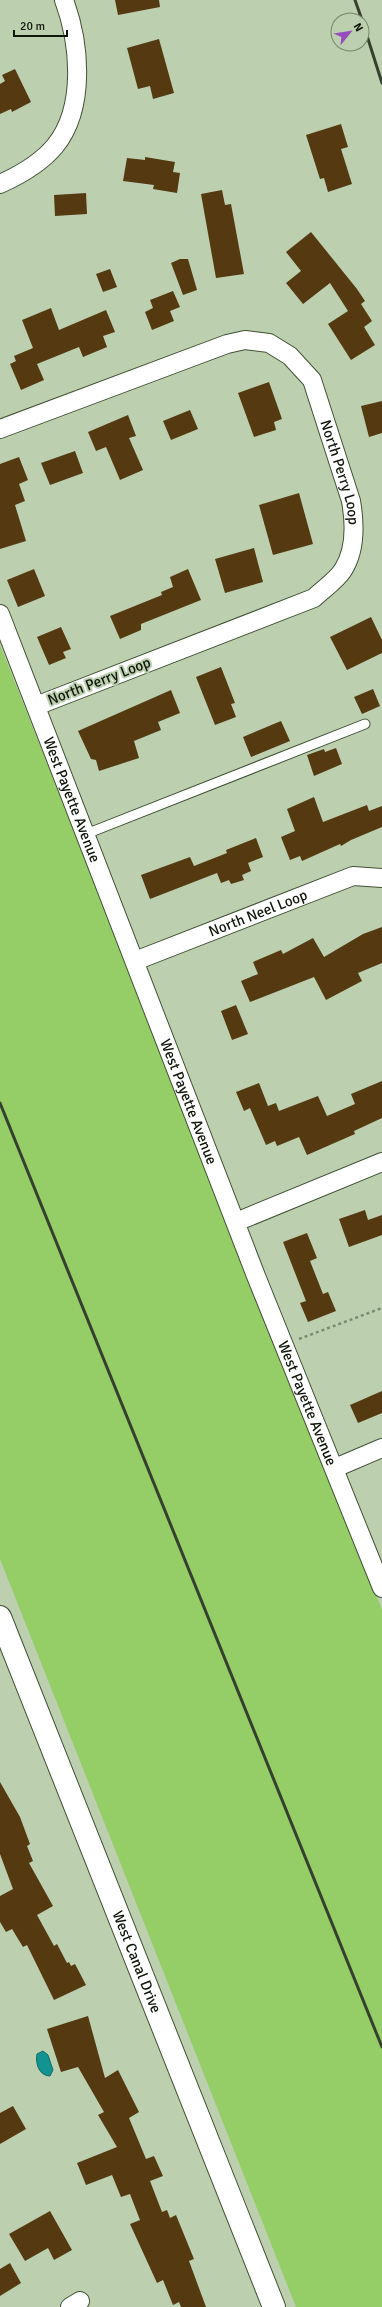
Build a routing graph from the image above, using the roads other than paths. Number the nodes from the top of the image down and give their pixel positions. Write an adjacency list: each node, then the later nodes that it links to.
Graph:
1 (64, 0): 2 (street)
2 (0, 184)
3 (0, 429): 5 (street, North Perry Loop)
4 (0, 614): 5 (street, West Payette Avenue)
5 (36, 706): 7 (street, West Payette Avenue)
6 (366, 724): 7 (lane)
7 (86, 834): 9 (street, West Payette Avenue)
8 (382, 878): 9 (street, North Neel Loop)
9 (135, 961): 11 (street, West Payette Avenue)
10 (382, 1162): 11 (street)
11 (236, 1222): 13 (street, West Payette Avenue)
12 (382, 1448): 13 (street)
13 (335, 1468): 14 (street, West Payette Avenue)
14 (382, 1588)
15 (0, 1618): 16 (street, West Canal Drive)
16 (274, 2307)

